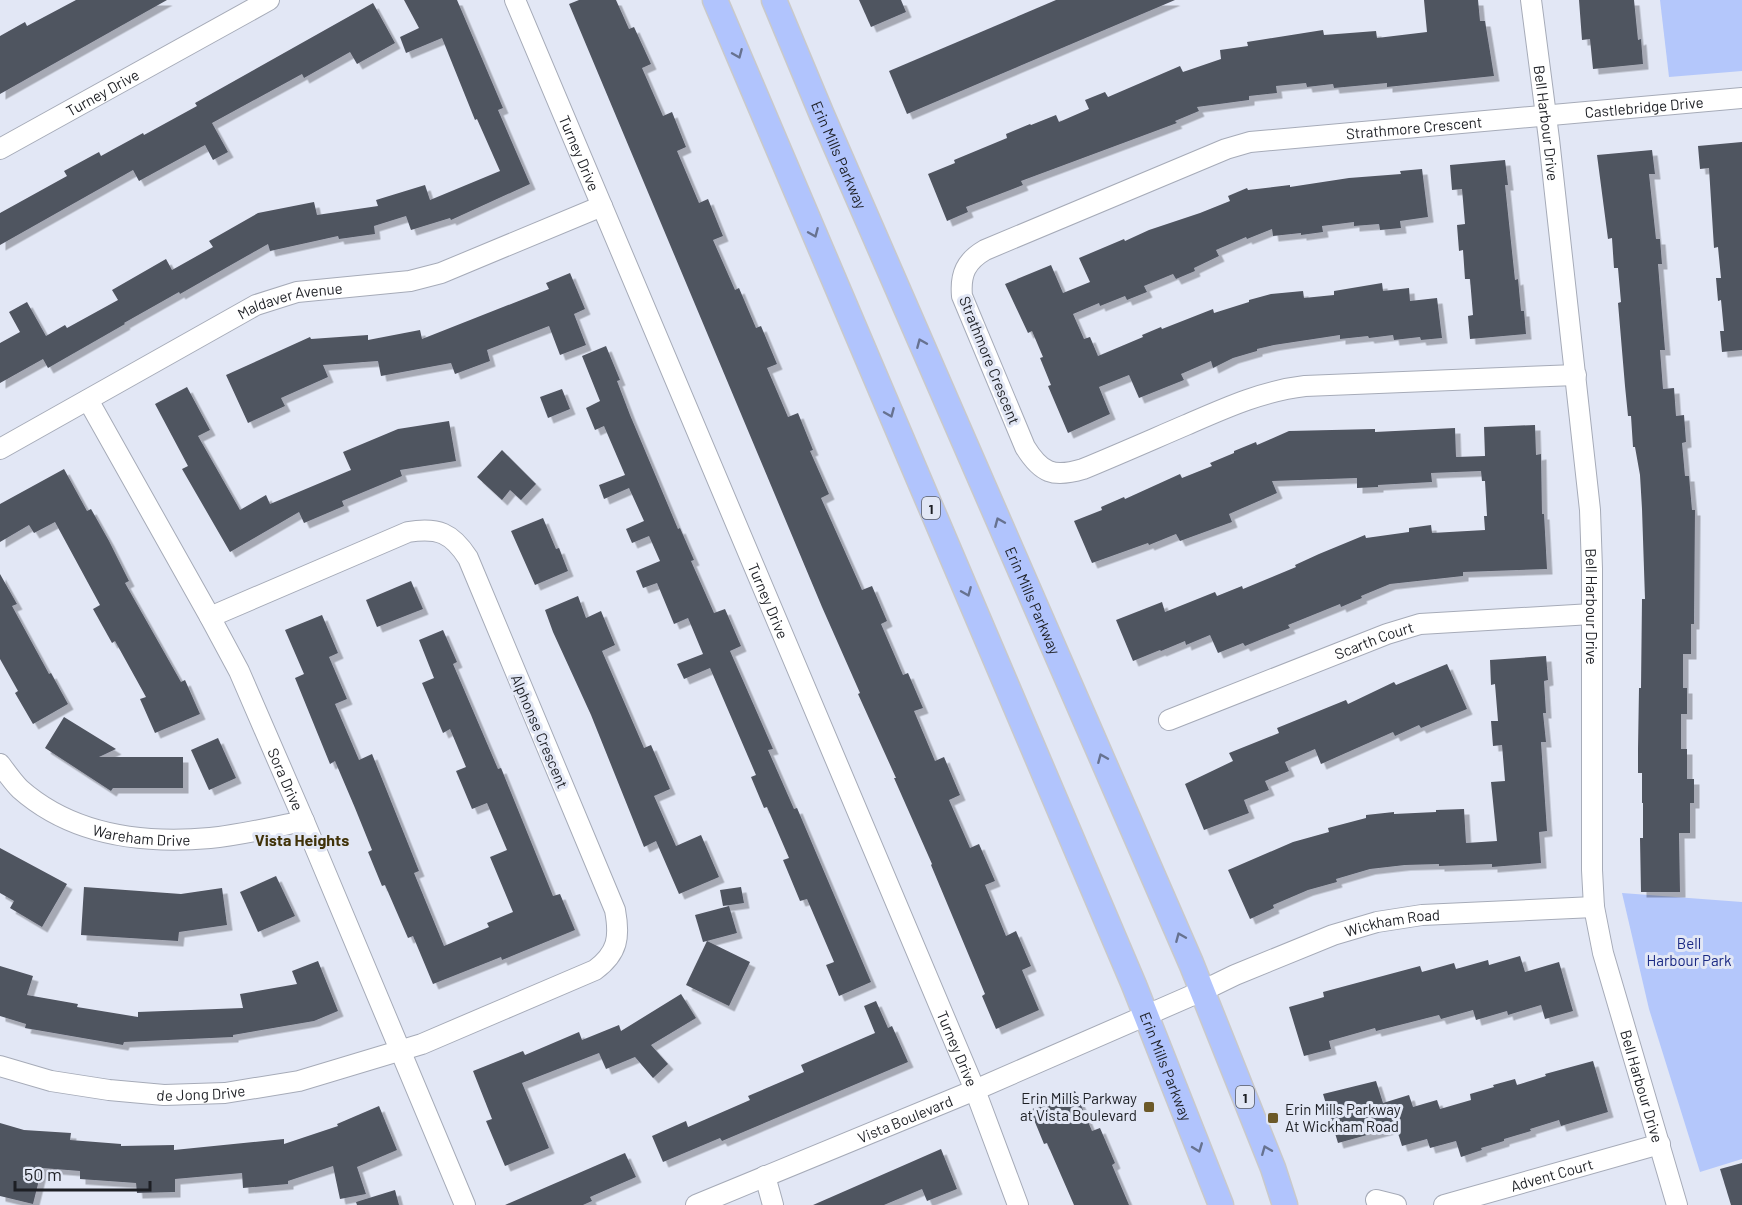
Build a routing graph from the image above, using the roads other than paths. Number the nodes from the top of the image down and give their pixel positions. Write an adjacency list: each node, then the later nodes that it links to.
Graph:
1 (269, 0): 8 (street, Turney Drive)
2 (515, 0): 9 (street, Turney Drive)
3 (715, 0): 20 (main road, Erin Mills Parkway / 1, one-way to 20)
4 (774, 0): 19 (main road, Erin Mills Parkway / 1, one-way to 4)
5 (1531, 0): 7 (street, Bell Harbour Drive)
6 (1742, 98): 7 (street, Castlebridge Drive)
7 (1546, 115): 10 (street, Bell Harbour Drive); 10 (street, Strathmore Crescent)
8 (0, 149)
9 (602, 206): 11 (street, Maldaver Avenue); 23 (street, Turney Drive)
10 (1576, 375): 13 (street, Bell Harbour Drive)
11 (88, 400): 12 (street, Maldaver Avenue); 14 (street, Sora Drive)
12 (0, 449)
13 (1592, 614): 15 (street, Scarth Court); 18 (street, Bell Harbour Drive)
14 (210, 617): 17 (street, Sora Drive); 21 (street, Alphonse Crescent)
15 (1169, 720)
16 (0, 764): 17 (street, Wareham Drive)
17 (304, 821): 21 (street, Sora Drive)
18 (1594, 906): 19 (street, Wickham Road); 24 (street, Bell Harbour Drive)
19 (1202, 991): 20 (street, Wickham Road); 32 (main road, Erin Mills Parkway / 1, one-way to 19)
20 (1146, 1015): 23 (street, Vista Boulevard); 31 (main road, Erin Mills Parkway / 1, one-way to 31)
21 (400, 1051): 22 (street, de Jong Drive); 27 (street, Sora Drive)
22 (0, 1066)
23 (975, 1090): 25 (street, Vista Boulevard); 30 (street, Turney Drive)
24 (1660, 1144): 34 (street, Advent Court); 35 (street, Bell Harbour Drive)
25 (765, 1176): 28 (street, Vista Boulevard); 29 (street)
26 (1376, 1200): 33 (street)
27 (465, 1205)
28 (696, 1205)
29 (773, 1205)
30 (1018, 1205)
31 (1221, 1205)
32 (1285, 1205)
33 (1396, 1205)
34 (1444, 1205)
35 (1677, 1205)

